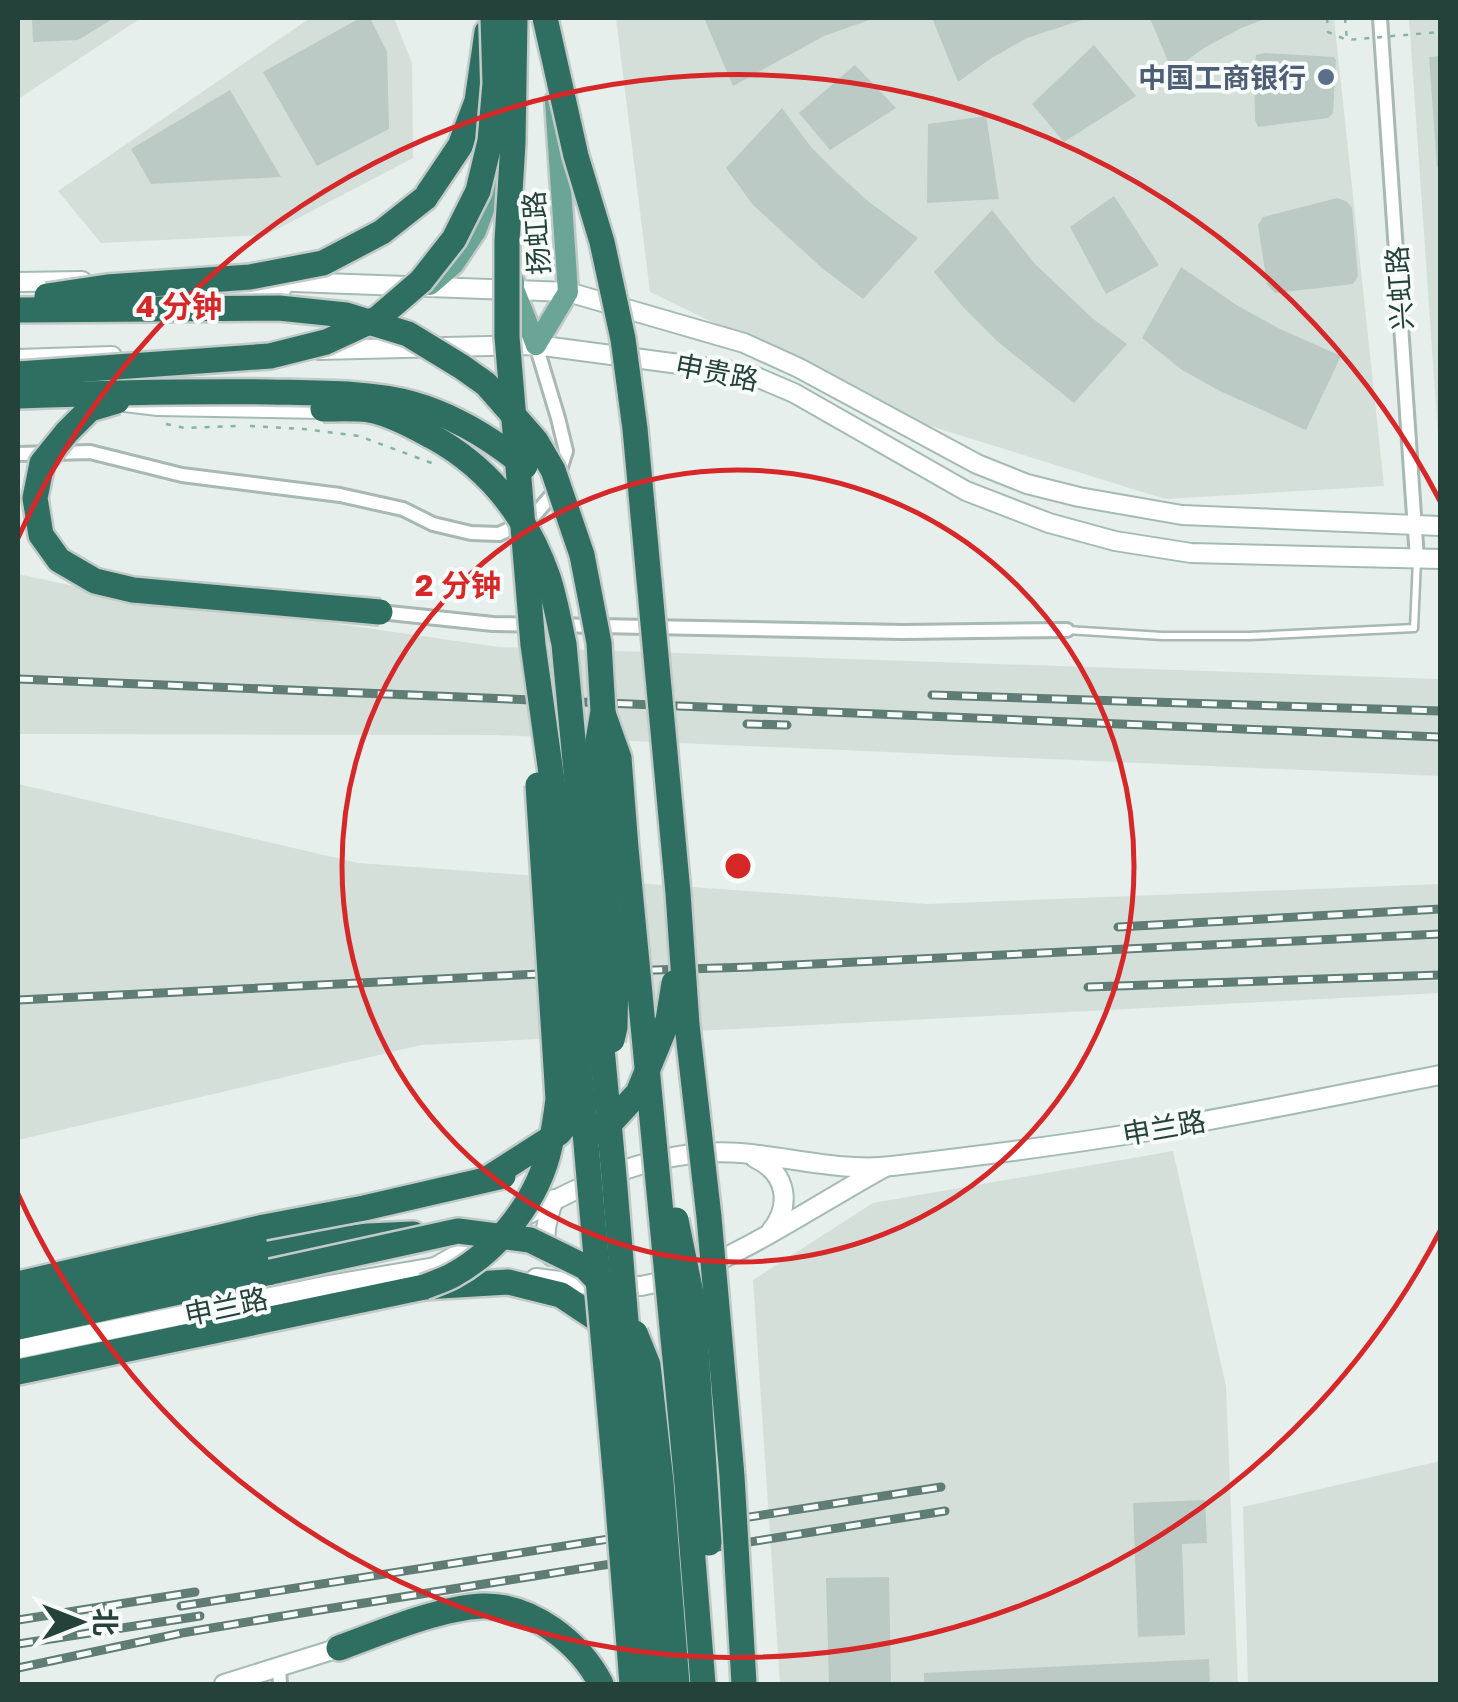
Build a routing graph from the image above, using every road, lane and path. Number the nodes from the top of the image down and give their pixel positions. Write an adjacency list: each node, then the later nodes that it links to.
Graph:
1 (491, 18): 16 (highway, bridge); 21 (highway, bridge)
2 (502, 18): 10 (main road, 扬虹路)
3 (515, 18): 35 (highway, bridge)
4 (548, 18): 15 (main road, 扬虹路); 37 (highway, bridge)
5 (1328, 18): 9 (path, bridge)
6 (1345, 18): 9 (path)
7 (1380, 18): 29 (street, 兴虹路)
8 (1440, 32): 9 (path, bridge)
9 (1347, 40)
10 (508, 145): 13 (main road); 14 (main road, 扬虹路)
11 (18, 282): 12 (main road, 申贵路)
12 (307, 284): 13 (main road, 申贵路); 18 (main road, 申贵路)
13 (430, 286): 14 (main road, 申贵路)
14 (514, 290): 15 (main road, 申贵路); 19 (main road, 扬虹路)
15 (568, 292): 19 (main road, 扬虹路); 29 (main road, 申贵路)
16 (18, 301)
17 (18, 310): 28 (highway, bridge)
18 (18, 318)
19 (536, 344): 20 (main road, 申贵路); 27 (street); 31 (main road, 申贵路)
20 (18, 359)
21 (18, 374): 23 (main road)
22 (18, 382): 23 (main road)
23 (46, 382): 26 (main road)
24 (156, 390): 25 (highway, bridge); 28 (highway, bridge); 33 (highway, bridge)
25 (18, 396)
26 (323, 409): 61 (highway, bridge)
27 (18, 454)
28 (569, 514): 36 (highway, bridge)
29 (1416, 526): 30 (main road, 申贵路); 31 (street, 兴虹路)
30 (1440, 526)
31 (1417, 559): 32 (main road, 申贵路); 34 (lane)
32 (1440, 559)
33 (380, 612): 34 (street)
34 (1067, 630)
35 (533, 645): 48 (highway, bridge); 60 (highway, bridge)
36 (603, 711): 39 (highway, bridge); 42 (highway, bridge)
37 (678, 893): 42 (highway, bridge); 65 (highway, bridge)
38 (1440, 1075): 41 (main road, 申兰路)
39 (651, 1103): 55 (highway, bridge); 64 (highway, bridge)
40 (738, 1152): 41 (main road, 申兰路); 43 (main road, 申兰路); 46 (main road)
41 (886, 1167): 46 (main road, 申兰路)
42 (487, 1180): 44 (highway, bridge)
43 (554, 1199): 48 (main road, 申兰路); 50 (main road)
44 (364, 1208): 47 (highway, bridge); 49 (highway, bridge)
45 (458, 1231): 47 (highway, bridge); 52 (highway, bridge); 62 (highway, bridge)
46 (767, 1235): 50 (main road, 申兰路)
47 (266, 1248): 51 (highway)
48 (430, 1277): 50 (main road, 申兰路); 53 (main road, 申兰路); 54 (highway); 55 (highway, bridge)
49 (18, 1284)
50 (584, 1284)
51 (18, 1307)
52 (18, 1326)
53 (18, 1349)
54 (18, 1372)
55 (687, 1484): 63 (highway, bridge)
56 (339, 1648): 57 (main road); 59 (highway)
57 (280, 1676): 58 (main road)
58 (224, 1684)
59 (601, 1684)
60 (632, 1684)
61 (656, 1684)
62 (678, 1684)
63 (703, 1684)
64 (718, 1684)
65 (744, 1684)

